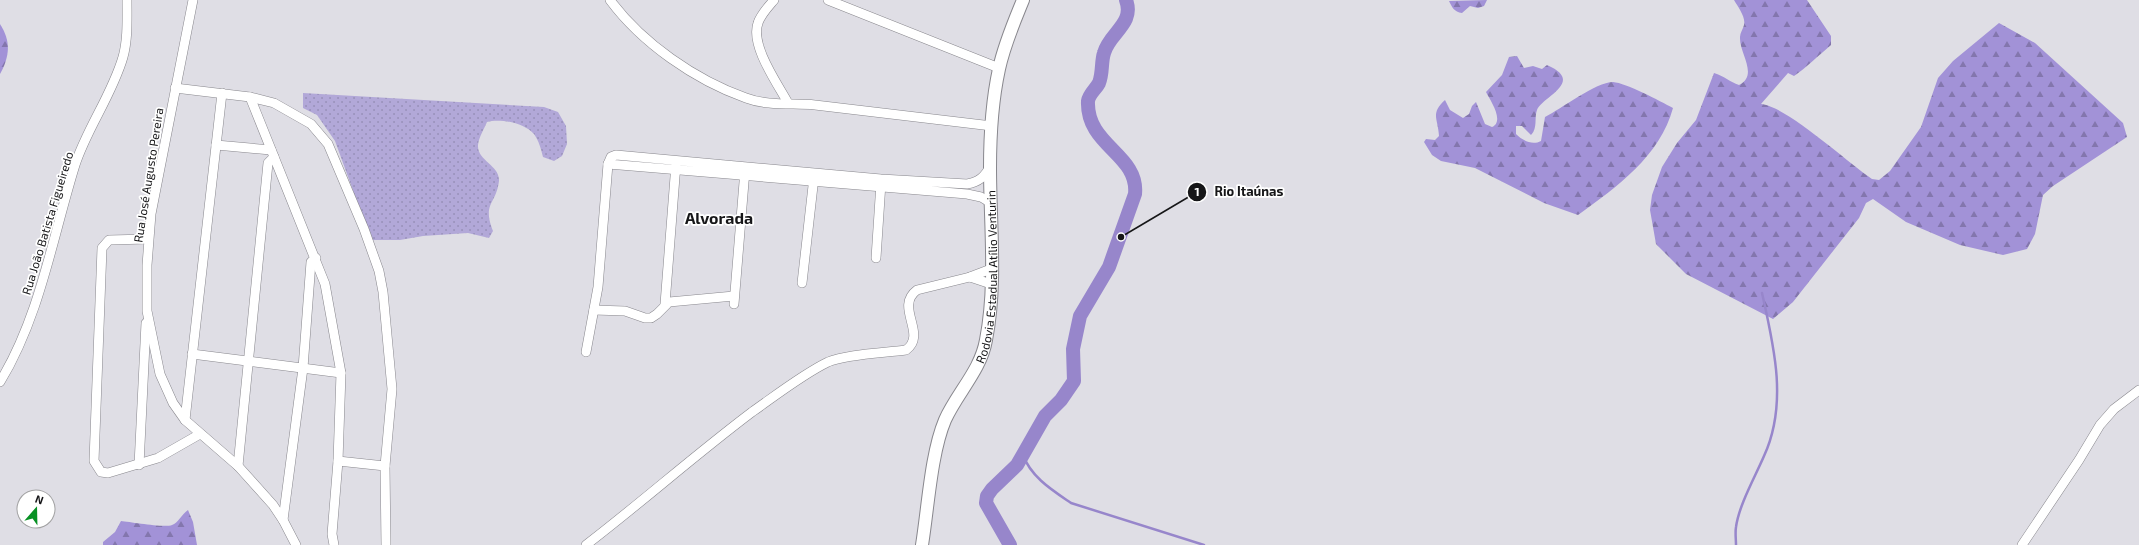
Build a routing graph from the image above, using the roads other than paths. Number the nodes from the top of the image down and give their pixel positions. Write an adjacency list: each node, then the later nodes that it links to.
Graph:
1 (127, 0): 36 (street, Rua João Batista Figueiredo)
2 (193, 0): 8 (street, Rua José Augusto Pereira)
3 (610, 0): 11 (street)
4 (774, 0): 11 (street)
5 (828, 0): 7 (street)
6 (1023, 0): 7 (main road, Rodovia Estadual Atílio Venturin)
7 (999, 68): 12 (main road, Rodovia Estadual Atílio Venturin)
8 (175, 88): 9 (street); 21 (street, Rua José Augusto Pereira)
9 (222, 93): 10 (street); 13 (street)
10 (250, 97): 14 (street); 43 (street)
11 (788, 103): 12 (street)
12 (992, 126): 16 (main road, Rodovia Estadual Atílio Venturin)
13 (216, 145): 14 (street); 32 (street)
14 (273, 153): 22 (street); 33 (street)
15 (676, 165): 17 (street); 28 (street); 29 (street)
16 (990, 167): 19 (street); 20 (main road, Rodovia Estadual Atílio Venturin)
17 (745, 171): 18 (street); 28 (street)
18 (814, 177): 19 (street); 26 (street)
19 (881, 184): 20 (street); 23 (street)
20 (991, 203): 24 (main road, Rodovia Estadual Atílio Venturin)
21 (148, 239): 30 (street, Rua José Augusto Pereira); 41 (street)
22 (316, 258): 34 (street); 35 (street)
23 (876, 258)
24 (991, 268): 25 (street); 27 (main road, Rodovia Estadual Atílio Venturin)
25 (970, 277): 27 (street); 48 (street)
26 (802, 282)
27 (991, 284): 49 (main road, Rodovia Estadual Atílio Venturin)
28 (666, 304): 29 (street)
29 (594, 310): 31 (street)
30 (147, 311): 38 (street, Rua José Augusto Pereira); 41 (street)
31 (586, 352)
32 (192, 354): 33 (street); 38 (street)
33 (249, 362): 34 (street); 42 (street)
34 (303, 368): 35 (street); 44 (street)
35 (341, 373): 40 (street)
36 (0, 382)
37 (2139, 390): 50 (street)
38 (185, 420): 39 (street, Rua José Augusto Pereira)
39 (200, 434): 41 (street); 42 (street, Rua José Augusto Pereira)
40 (338, 461): 43 (street); 46 (street)
41 (139, 465)
42 (238, 466): 44 (street, Rua José Augusto Pereira)
43 (386, 466): 47 (street)
44 (283, 520): 45 (street, Rua José Augusto Pereira)
45 (296, 545)
46 (334, 545)
47 (386, 545)
48 (586, 545)
49 (922, 545)
50 (2022, 545)

